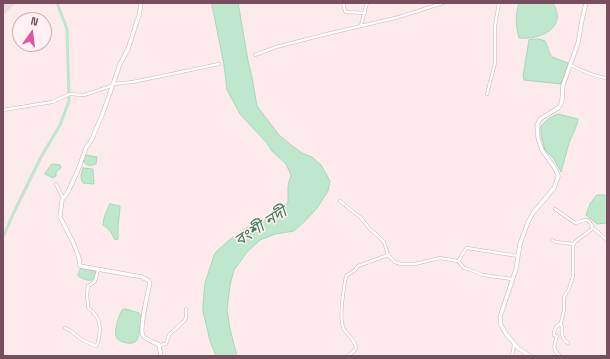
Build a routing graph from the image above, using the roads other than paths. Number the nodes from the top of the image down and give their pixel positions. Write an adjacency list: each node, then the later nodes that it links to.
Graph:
1 (141, 3): 13 (street)
2 (343, 3): 7 (street)
3 (367, 3): 7 (street)
4 (444, 3): 8 (street)
5 (499, 3): 14 (street)
6 (586, 3): 11 (street)
7 (365, 13): 8 (street)
8 (361, 25): 9 (street)
9 (255, 55)
10 (219, 64): 13 (street)
11 (570, 65): 12 (street); 25 (street)
12 (607, 78)
13 (113, 84): 15 (street); 17 (street)
14 (487, 94)
15 (3, 110)
16 (56, 184): 17 (street)
17 (63, 198): 27 (street)
18 (340, 201): 24 (street)
19 (555, 209): 20 (street)
20 (592, 227): 22 (street); 23 (street)
21 (552, 240): 23 (street)
22 (607, 240)
23 (574, 244): 30 (street)
24 (388, 255): 26 (street); 36 (street)
25 (519, 256): 26 (street); 28 (street)
26 (458, 261): 28 (street)
27 (98, 270): 31 (street); 34 (street)
28 (512, 280): 33 (street)
29 (186, 309): 34 (street)
30 (560, 324): 32 (street); 39 (street)
31 (65, 328)
32 (568, 343)
33 (514, 344): 37 (street); 38 (street)
34 (159, 345): 35 (street)
35 (161, 356)
36 (348, 356)
37 (512, 356)
38 (530, 356)
39 (560, 356)

